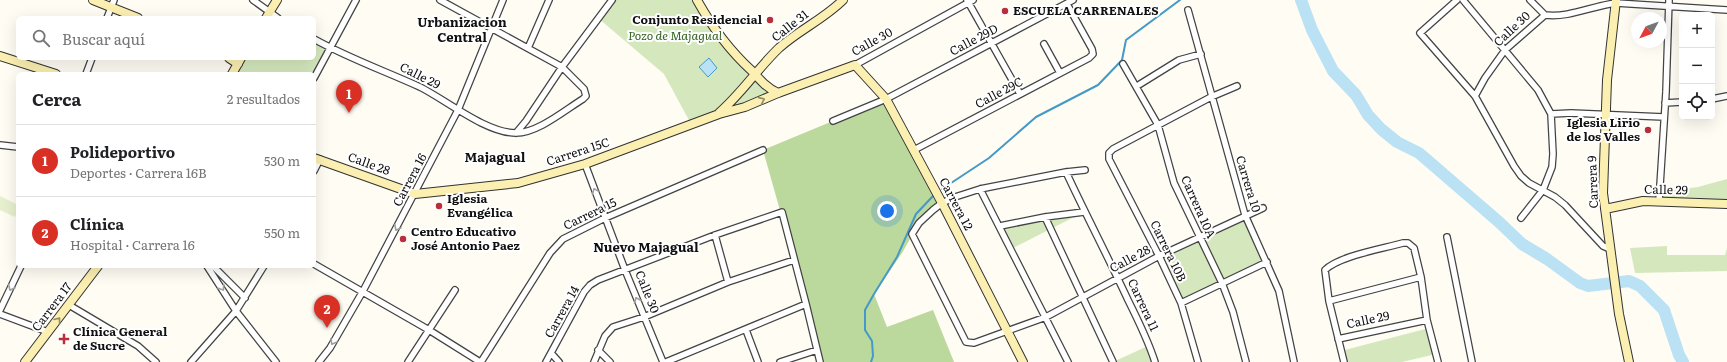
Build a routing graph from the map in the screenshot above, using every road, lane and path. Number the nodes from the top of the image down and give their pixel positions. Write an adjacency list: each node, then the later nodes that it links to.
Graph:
1 (93, 0): 18 (street)
2 (253, 0): 22 (street)
3 (277, 0): 22 (street)
4 (356, 0): 30 (street)
5 (440, 0): 26 (street)
6 (503, 0): 26 (street, Carrera 16)
7 (549, 0): 31 (street)
8 (612, 0): 39 (street)
9 (698, 0): 45 (street)
10 (843, 0): 45 (street, Calle 31)
11 (1073, 0): 19 (street, Calle 29D)
12 (1457, 0): 51 (street)
13 (1464, 0): 32 (street)
14 (1530, 0): 23 (street)
15 (969, 1): 28 (street); 38 (street, Calle 30)
16 (1616, 1): 17 (street, Calle 30); 23 (street, Calle 30); 62 (street, Carrera 9)
17 (1669, 3): 21 (street, Calle 30); 56 (street)
18 (112, 4): 24 (street); 25 (street)
19 (1067, 4): 28 (street, Calle 29D); 43 (street, Calle 29C)
20 (1188, 10): 33 (street, Carrera 10)
21 (1727, 10)
22 (267, 15)
23 (1545, 15): 32 (street, Calle 30)
24 (108, 16)
25 (134, 16)
26 (491, 29): 31 (street); 59 (street, Carrera 16)
27 (316, 40): 30 (street, Calle 29)
28 (991, 43): 50 (street); 55 (street, Calle 29D)
29 (1044, 44): 43 (street)
30 (330, 48): 44 (street); 59 (street, Calle 29)
31 (528, 48): 39 (street)
32 (1505, 50): 51 (street, Calle 30); 61 (street)
33 (1201, 54): 46 (street); 53 (street, Carrera 10)
34 (0, 56): 40 (street)
35 (91, 60): 41 (street)
36 (240, 61): 42 (street)
37 (1123, 64): 46 (street, Carrera 10A)
38 (855, 65): 49 (street, Calle 30); 55 (street, Carrera 12)
39 (562, 67): 66 (street); 66 (street)
40 (50, 72)
41 (87, 72)
42 (233, 72)
43 (1060, 73): 50 (street, Calle 29C)
44 (316, 74)
45 (755, 75): 48 (street, Carrera 15C); 49 (street)
46 (1137, 86): 65 (street, Carrera 10A)
47 (1237, 86): 53 (street)
48 (740, 93): 58 (street); 60 (street, Carrera 15C)
49 (778, 93): 58 (street, Carrera 15C, one-way to 49)
50 (1020, 94): 70 (street, Calle 29C)
51 (1475, 96): 76 (street)
52 (1727, 96): 54 (street)
53 (1211, 97): 65 (street); 84 (street, Carrera 10)
54 (1715, 98)
55 (886, 100): 64 (street, Calle 29D); 70 (street, Carrera 12)
56 (1665, 101): 57 (street); 63 (street)
57 (1679, 102)
58 (746, 107): 60 (street, Carrera 15C)
59 (458, 110): 66 (street, Calle 29); 77 (street, Carrera 16)
60 (718, 114): 72 (street, Carrera 15C)
61 (1551, 114): 62 (street); 76 (street)
62 (1605, 114): 63 (street); 82 (street, Carrera 9)
63 (1664, 117): 78 (street)
64 (833, 122)
65 (1158, 125): 90 (street, Carrera 10A); 93 (street, Carrera 10B)
66 (516, 133)
67 (0, 145): 68 (street)
68 (16, 147)
69 (763, 150): 86 (street, Carrera 15)
70 (914, 150): 79 (street, Carrera 12)
71 (317, 159): 77 (street, Calle 28)
72 (585, 164): 77 (street, Carrera 15C); 86 (street, Calle 30, one-way to 72)
73 (1085, 170): 74 (street)
74 (1066, 172): 75 (street); 83 (street, Carrera 11)
75 (980, 189): 79 (street); 88 (street)
76 (1543, 190): 87 (street); 92 (street)
77 (415, 194): 108 (street, Carrera 16, one-way to 108)
78 (1659, 200): 80 (street, Calle 29); 82 (street, Calle 29)
79 (942, 203): 123 (street, Carrera 12); 123 (street, Calle 28)
80 (1727, 204)
81 (1263, 208): 84 (street, Calle 28)
82 (1605, 209): 92 (street, Carrera 9)
83 (1084, 212): 85 (street); 104 (street, Carrera 11)
84 (1245, 215): 90 (street, Calle 28); 95 (street, Carrera 10)
85 (1045, 217): 88 (street); 109 (street)
86 (606, 218): 102 (street, Calle 30); 135 (street, Carrera 15)
87 (1521, 218)
88 (1000, 226): 119 (street)
89 (714, 235): 94 (street, Carrera 14); 102 (street, Carrera 14); 105 (street)
90 (1200, 237): 93 (street, Calle 28); 106 (street, Carrera 10A)
91 (1447, 237): 154 (street)
92 (1610, 249): 155 (street, Carrera 9)
93 (1159, 256): 104 (street, Calle 28); 112 (street, Carrera 10B)
94 (794, 260): 105 (street); 113 (street)
95 (1267, 262): 106 (street); 151 (street, Carrera 10)
96 (316, 265): 108 (street)
97 (20, 268): 115 (street, one-way to 115)
98 (97, 268): 114 (street, Carrera 17)
99 (208, 268): 116 (street, one-way to 116)
100 (215, 268): 110 (street)
101 (263, 268): 110 (street)
102 (625, 270): 118 (street, Calle 30, one-way to 102); 128 (street, Carrera 14)
103 (1421, 277): 111 (street); 111 (street); 120 (street)
104 (1118, 278): 109 (street, Calle 28); 148 (street, Carrera 11)
105 (728, 282): 118 (street)
106 (1222, 283): 112 (street); 150 (street, Carrera 10A)
107 (455, 290): 121 (street)
108 (363, 291): 121 (street); 133 (street, Carrera 16, one-way to 133)
109 (1083, 297): 119 (street, Calle 28); 147 (street)
110 (245, 298): 116 (street)
111 (1329, 300): 125 (street)
112 (1181, 303): 149 (street, Carrera 10B)
113 (806, 304): 122 (street); 127 (street)
114 (69, 305): 124 (street, Carrera 17, one-way to 114); 130 (street)
115 (0, 310)
116 (236, 311): 131 (street); 132 (street)
117 (0, 314): 124 (street)
118 (644, 317): 126 (street); 140 (street, Calle 30)
119 (1046, 317): 123 (street, Calle 28); 146 (street)
120 (1427, 320): 125 (street, Calle 29); 153 (street)
121 (429, 330): 134 (street); 135 (street)
122 (746, 330): 141 (street); 142 (street)
123 (1008, 331): 145 (street, Carrera 12)
124 (48, 332): 129 (street, Carrera 17)
125 (1338, 339): 152 (street)
126 (598, 350): 138 (street); 139 (street)
127 (817, 350): 143 (street); 144 (street)
128 (552, 353): 136 (street, Carrera 14); 137 (street)
129 (25, 362)
130 (156, 362)
131 (191, 362)
132 (276, 362)
133 (320, 362)
134 (408, 362)
135 (480, 362)
136 (546, 362)
137 (559, 362)
138 (594, 362)
139 (610, 362)
140 (662, 362)
141 (666, 362)
142 (758, 362)
143 (780, 362)
144 (820, 362)
145 (1023, 362)
146 (1068, 362)
147 (1113, 362)
148 (1154, 362)
149 (1198, 362)
150 (1246, 362)
151 (1294, 362)
152 (1344, 362)
153 (1438, 362)
154 (1472, 362)
155 (1629, 362)

